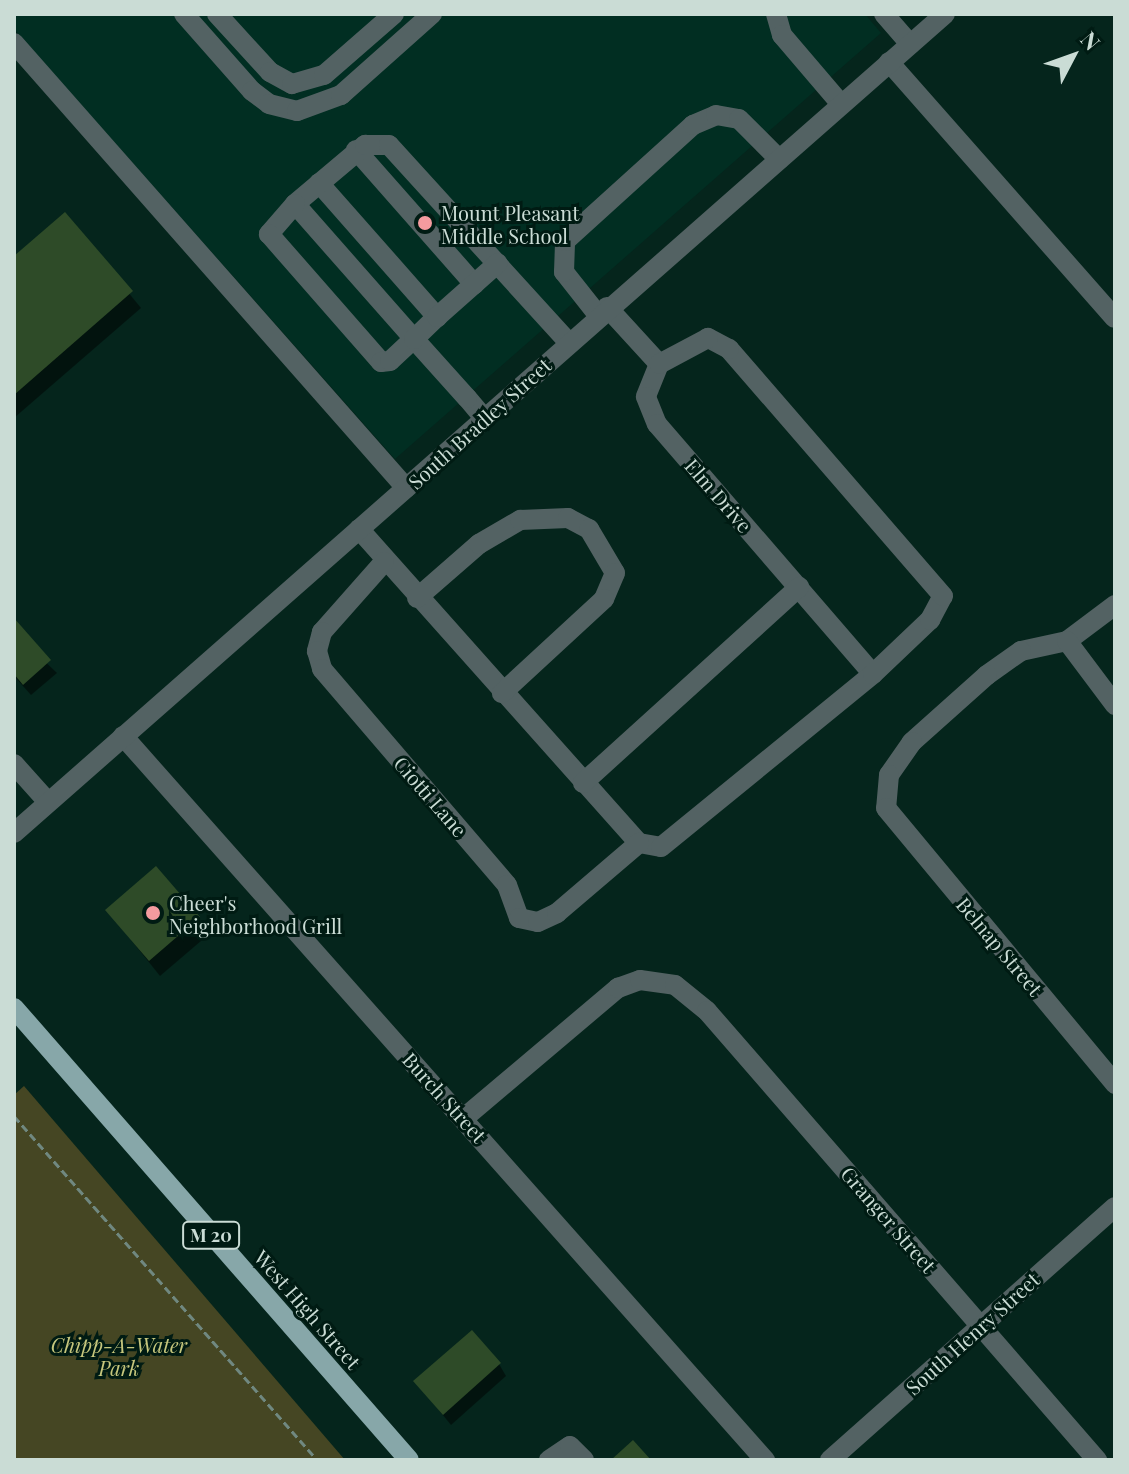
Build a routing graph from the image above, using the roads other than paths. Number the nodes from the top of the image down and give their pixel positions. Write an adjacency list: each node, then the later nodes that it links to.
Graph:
1 (184, 14): 4 (street)
2 (217, 14): 3 (street)
3 (394, 14)
4 (432, 14)
5 (776, 14): 11 (street)
6 (884, 14): 9 (street)
7 (945, 14): 9 (street, South Bradley Street)
8 (14, 43): 25 (street)
9 (910, 44): 10 (street, South Bradley Street)
10 (889, 62): 11 (street, South Bradley Street); 20 (street)
11 (841, 104): 13 (street, South Bradley Street)
12 (356, 150): 14 (street); 16 (street); 17 (street)
13 (779, 159): 18 (street, South Bradley Street); 18 (street)
14 (319, 183): 15 (street); 19 (street)
15 (295, 204): 21 (street); 21 (street)
16 (498, 263): 17 (street); 22 (street)
17 (474, 284): 19 (street)
18 (602, 311): 22 (street, South Bradley Street); 23 (street)
19 (437, 317): 21 (street)
20 (1115, 318)
21 (414, 339): 24 (street)
22 (568, 342): 24 (street, South Bradley Street)
23 (659, 364): 28 (street, Elm Drive); 32 (street)
24 (484, 418): 25 (street, South Bradley Street)
25 (406, 488): 26 (street, South Bradley Street)
26 (359, 529): 27 (street); 35 (street, South Bradley Street)
27 (384, 562): 29 (street); 40 (street, Ciotti Lane)
28 (799, 587): 32 (street, Elm Drive); 37 (street)
29 (417, 598): 33 (street); 33 (street)
30 (1115, 605): 31 (street)
31 (1067, 641): 34 (street); 42 (street, Belnap Street)
32 (873, 674): 40 (street)
33 (502, 693): 37 (street)
34 (1115, 705)
35 (123, 736): 38 (street, South Bradley Street); 43 (street, Burch Street)
36 (15, 768): 38 (street)
37 (583, 783): 40 (street)
38 (48, 802): 39 (street, South Bradley Street)
39 (14, 833)
40 (639, 843)
41 (14, 1008): 46 (main road, West High Street / M 20)
42 (1115, 1084)
43 (464, 1118): 45 (street, Granger Street); 49 (street, Burch Street)
44 (1115, 1207): 45 (street, South Henry Street)
45 (981, 1325): 50 (street, South Henry Street); 51 (street, Granger Street)
46 (409, 1460)
47 (549, 1460): 48 (street)
48 (584, 1460)
49 (765, 1460)
50 (830, 1460)
51 (1097, 1460)

